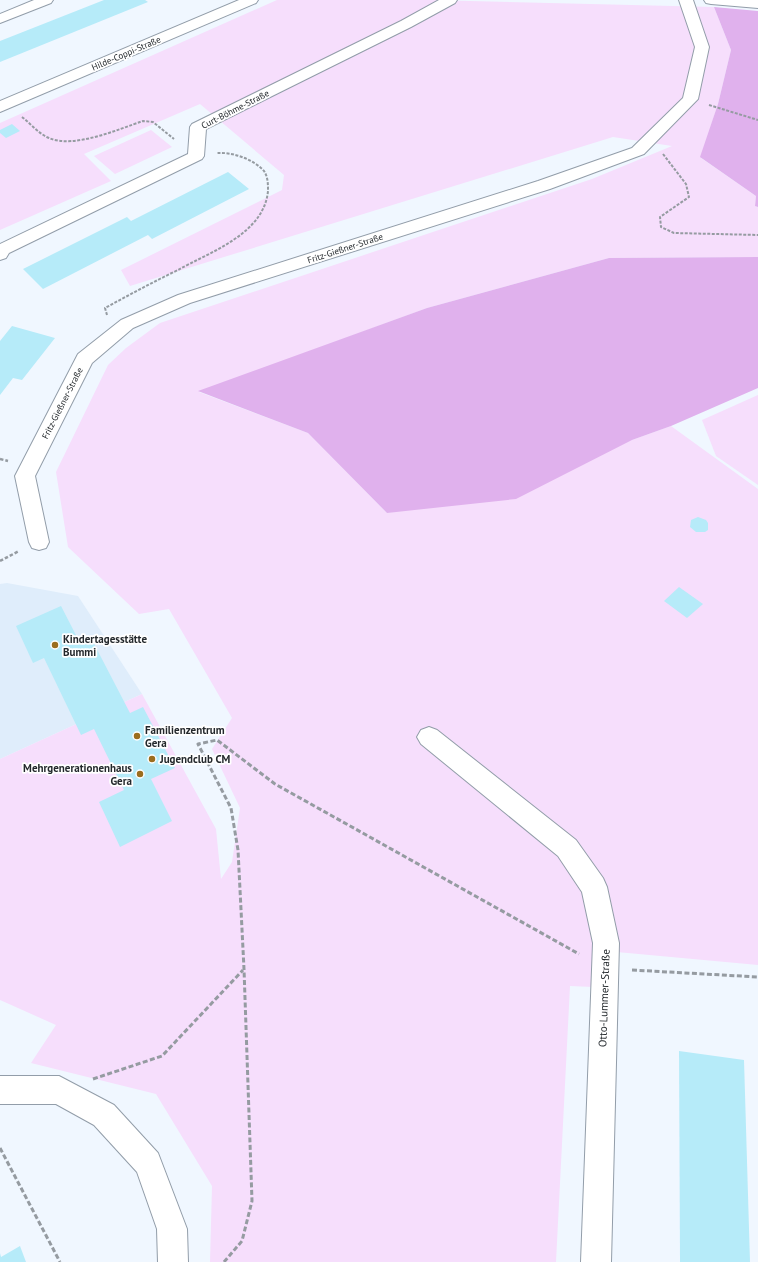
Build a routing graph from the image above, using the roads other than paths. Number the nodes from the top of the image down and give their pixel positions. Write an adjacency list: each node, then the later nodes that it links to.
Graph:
1 (46, 0): 7 (street)
2 (251, 0): 8 (street, Hilde-Coppi-Straße)
3 (450, 0): 9 (street, Curt-Böhme-Straße)
4 (686, 0): 10 (street, Fritz-Gießner-Straße)
5 (711, 0): 6 (street)
6 (758, 4)
7 (0, 19)
8 (0, 107)
9 (0, 254)
10 (39, 542)
11 (429, 737): 14 (street, Otto-Lummer-Straße)
12 (0, 1090): 13 (street)
13 (173, 1262)
14 (596, 1262)

